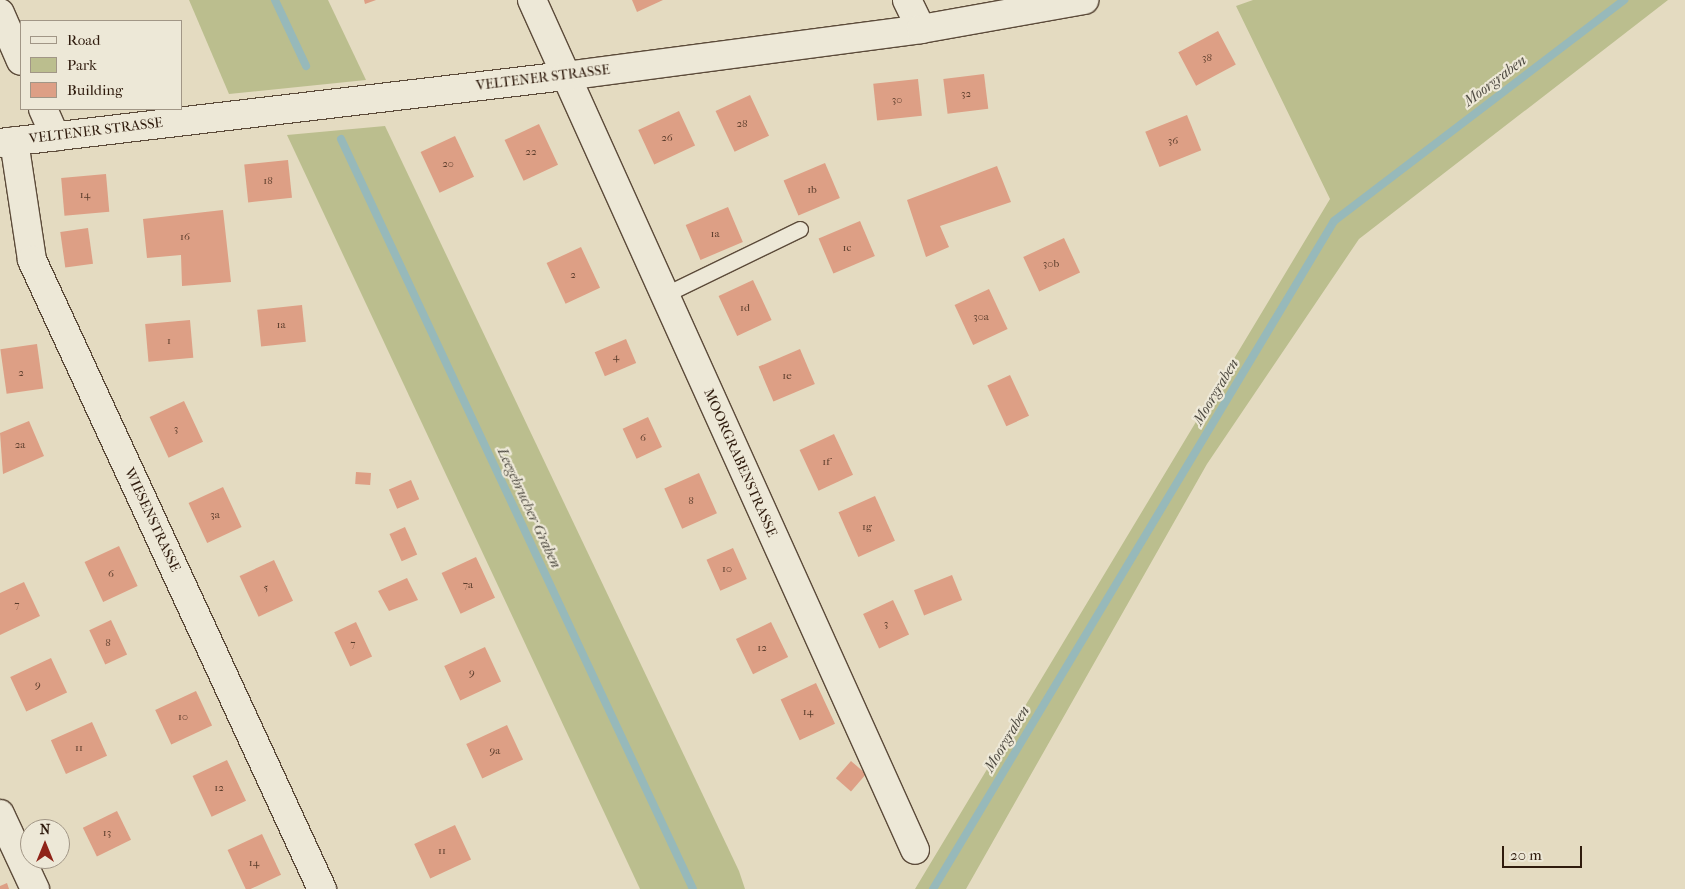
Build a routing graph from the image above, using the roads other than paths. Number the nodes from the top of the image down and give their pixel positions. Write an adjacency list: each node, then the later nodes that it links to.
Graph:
1 (532, 0): 7 (street, MOORGRABENSTRASSE)
2 (908, 0): 5 (street)
3 (1084, 0): 5 (street, VELTENER STRASSE)
4 (0, 13): 6 (street)
5 (921, 29): 7 (street, VELTENER STRASSE)
6 (20, 59)
7 (565, 76): 9 (street, VELTENER STRASSE); 12 (street, MOORGRABENSTRASSE)
8 (43, 110): 9 (street)
9 (55, 136): 10 (street, VELTENER STRASSE)
10 (7, 142): 16 (street, WIESENSTRASSE)
11 (800, 229): 12 (lane)
12 (664, 295): 14 (street, MOORGRABENSTRASSE)
13 (0, 814): 15 (street)
14 (915, 850)
15 (35, 889)
16 (322, 889)

